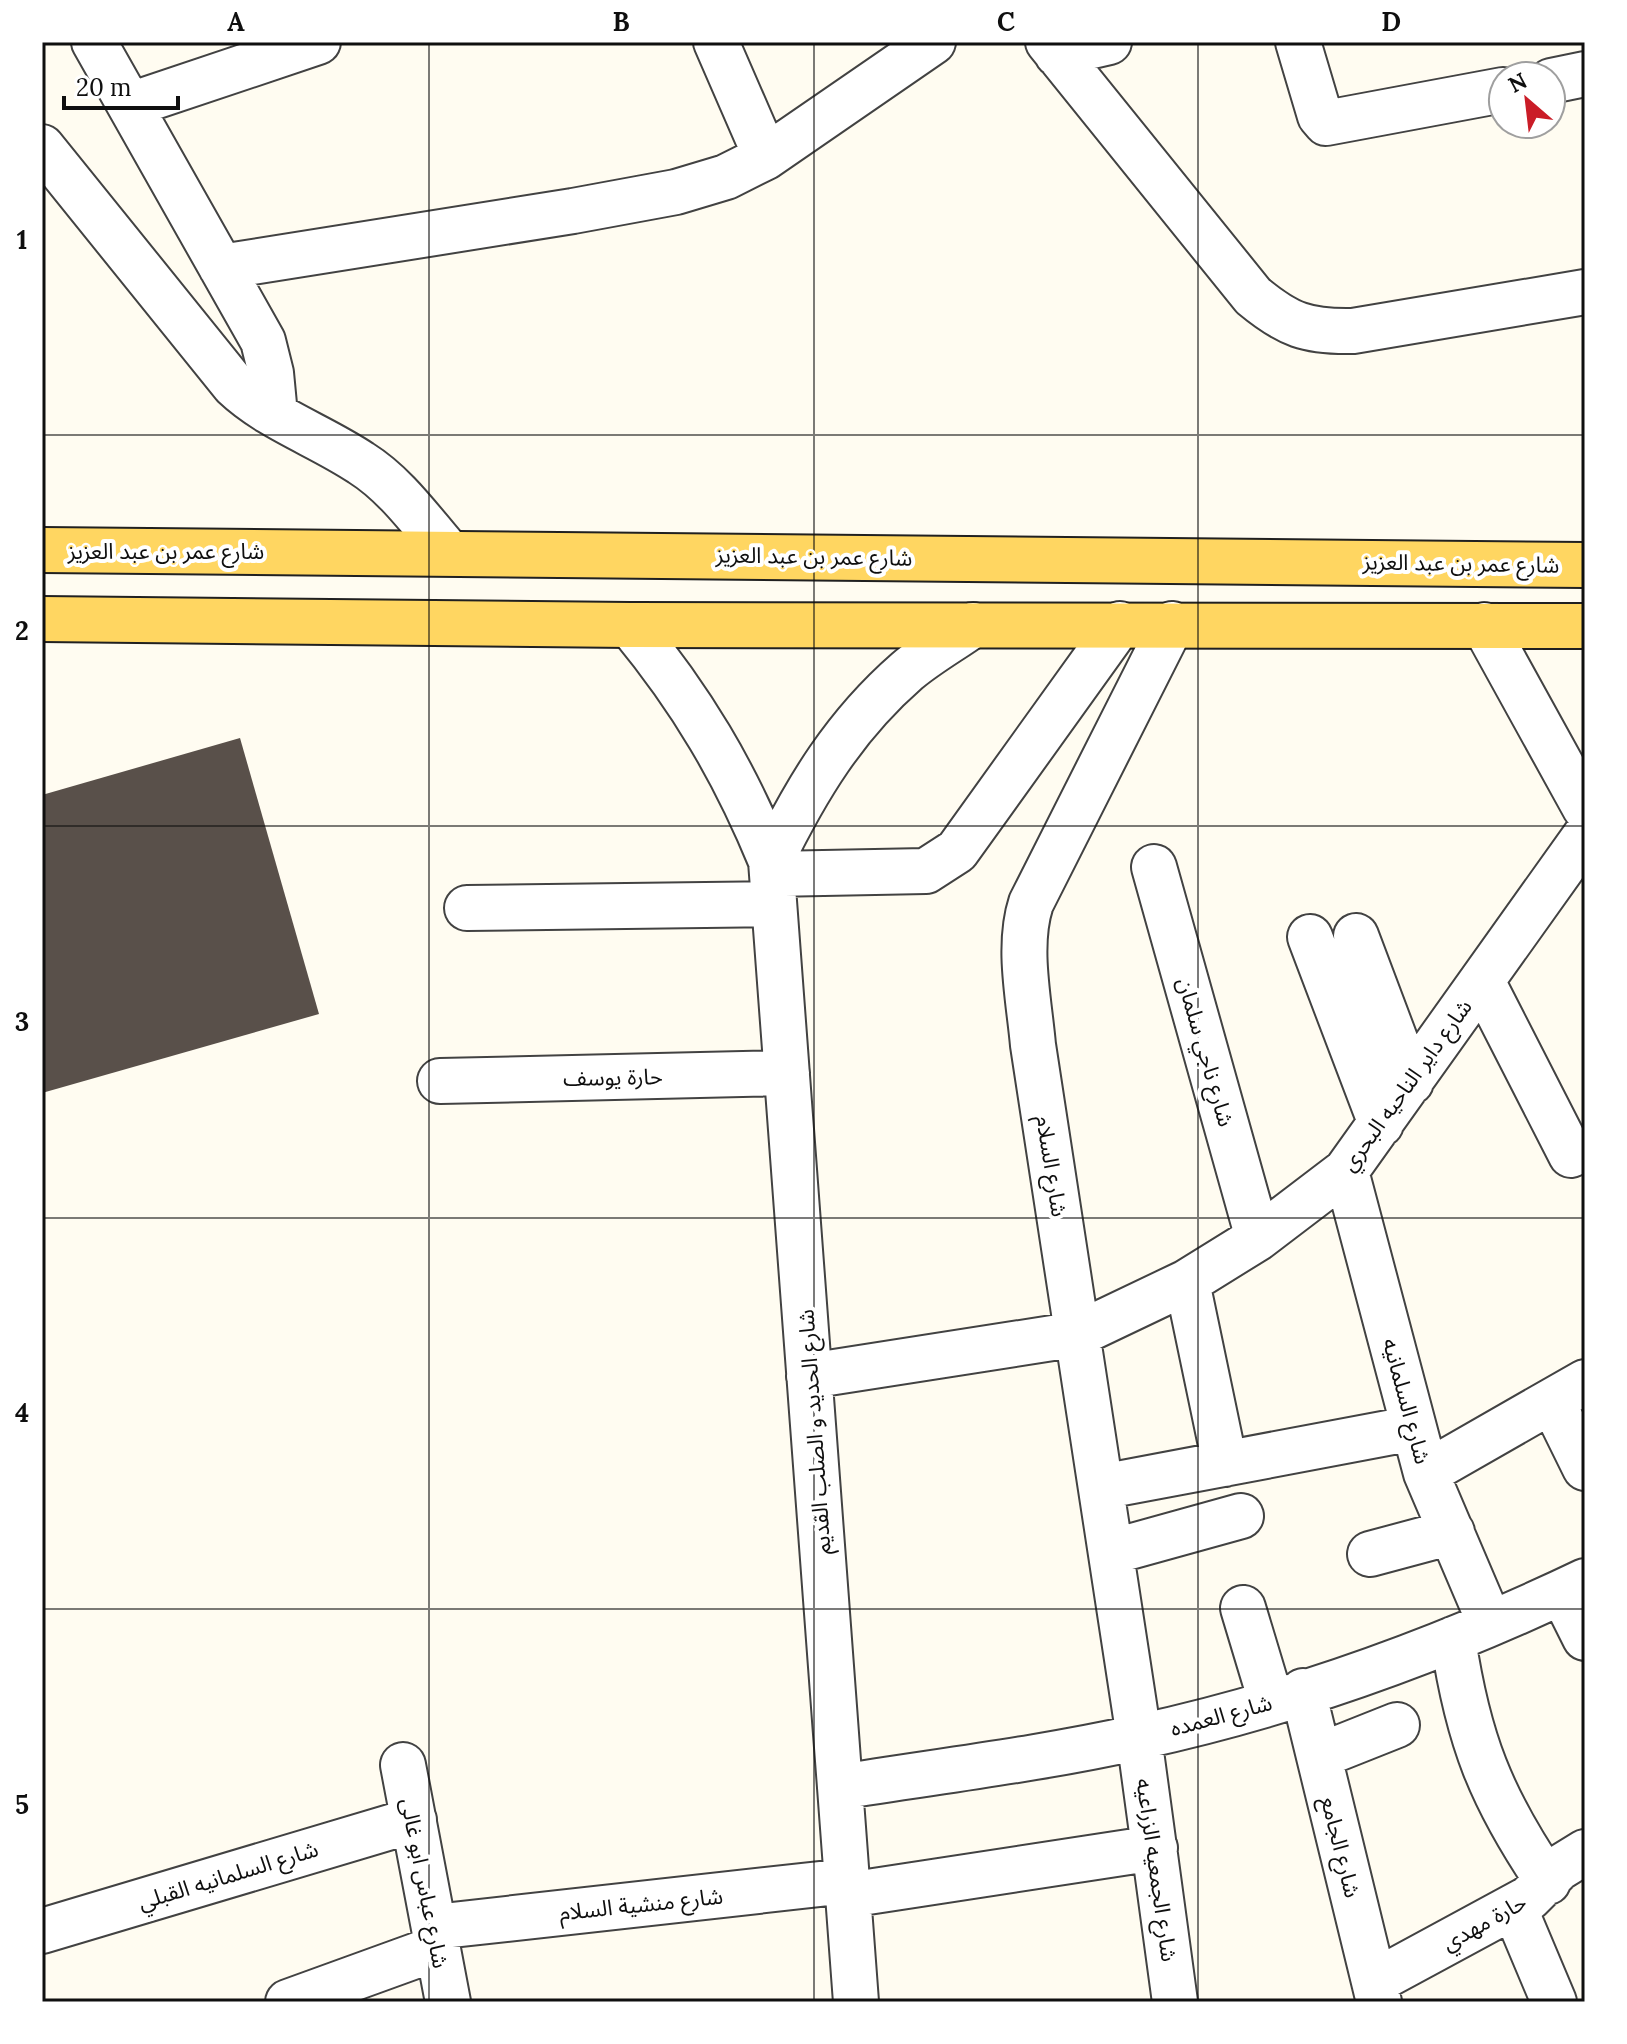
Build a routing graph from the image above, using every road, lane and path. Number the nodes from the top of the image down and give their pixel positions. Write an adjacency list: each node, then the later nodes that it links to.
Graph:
1 (94, 42): 9 (street)
2 (318, 42): 9 (street)
3 (716, 42): 11 (street)
4 (933, 42): 11 (street)
5 (1109, 42): 7 (street)
6 (1298, 42): 8 (street)
7 (1052, 48): 13 (street)
8 (1487, 93)
9 (130, 105): 12 (street)
10 (42, 147): 14 (street)
11 (766, 157): 12 (street)
12 (221, 267): 14 (street)
13 (1581, 288)
14 (275, 415): 16 (street)
15 (42, 550): 16 (main road, شارع عمر بن عبد العزيز)
16 (448, 552): 17 (main road, شارع عمر بن عبد العزيز)
17 (1585, 565)
18 (42, 619): 21 (main road)
19 (1120, 624): 20 (main road); 22 (main road); 28 (street)
20 (1172, 624): 23 (main road); 41 (street, شارع السلام)
21 (630, 625): 22 (main road); 28 (street, شارع الحديد و الصلب القديم)
22 (973, 625): 28 (street)
23 (1484, 625): 24 (main road); 25 (street)
24 (1585, 626)
25 (1585, 808)
26 (1585, 836): 32 (street, شارع داير الناحيه البحري)
27 (1154, 867): 39 (street, شارع ناجي سلمان)
28 (772, 880): 29 (street); 33 (street, شارع الحديد و الصلب القديم)
29 (467, 908)
30 (1356, 936): 35 (street)
31 (1310, 937): 36 (street)
32 (1482, 981): 35 (street, شارع داير الناحيه البحري); 37 (street)
33 (787, 1073): 34 (street, حارة يوسف); 42 (street, شارع الحديد و الصلب القديم)
34 (440, 1081)
35 (1411, 1082): 36 (street, شارع داير الناحيه البحري)
36 (1381, 1124): 38 (street, شارع داير الناحيه البحري)
37 (1571, 1155)
38 (1346, 1171): 39 (street, شارع داير الناحيه البحري); 44 (street, شارع السلمانيه)
39 (1258, 1238): 40 (street, شارع داير الناحيه البحري)
40 (1187, 1282): 41 (street, شارع داير الناحيه البحري); 45 (street)
41 (1078, 1334): 42 (street, شارع داير الناحيه البحري); 48 (street, شارع السلام)
42 (809, 1376): 62 (street, شارع الحديد و الصلب القديم)
43 (1568, 1392): 46 (street); 47 (street)
44 (1414, 1428): 45 (street); 47 (street, شارع السلمانيه)
45 (1225, 1464): 48 (street)
46 (1585, 1468)
47 (1426, 1473): 50 (street, شارع السلمانيه)
48 (1101, 1487): 51 (street, شارع السلام)
49 (1241, 1516): 51 (street)
50 (1452, 1532): 52 (street); 55 (street, شارع السلمانيه)
51 (1111, 1552): 59 (street, شارع السلام)
52 (1370, 1554)
53 (1574, 1587): 55 (street, شارع العمده); 56 (street)
54 (1243, 1608): 57 (street, شارع الجامع)
55 (1471, 1631): 57 (street, شارع العمده); 67 (street, شارع السلمانيه)
56 (1585, 1638)
57 (1287, 1696): 59 (street, شارع العمده); 60 (street, شارع الجامع)
58 (1397, 1725): 60 (street)
59 (1139, 1737): 62 (street, شارع العمده); 64 (street, شارع الجمعيه الزراعيه)
60 (1319, 1756): 70 (street, شارع الجامع)
61 (403, 1765): 63 (street, شارع عباس ابو غالى)
62 (840, 1787): 66 (street, شارع الحديد و الصلب القديم)
63 (414, 1820): 68 (street, شارع السلمانيه القبلي); 69 (street, شارع عباس ابو غالى)
64 (1155, 1848): 66 (street, شارع منشية السلام); 74 (street, شارع الجمعيه الزراعيه)
65 (1585, 1852): 67 (street, حارة مهدي)
66 (848, 1888): 69 (street, شارع منشية السلام); 73 (street, شارع الحديد و الصلب القديم)
67 (1531, 1894): 70 (street, حارة مهدي); 75 (street, شارع السلمانيه)
68 (42, 1931)
69 (436, 1938): 71 (street, شارع عباس ابو غالى); 72 (street, شارع منشية السلام)
70 (1376, 1992)
71 (441, 2000)
72 (288, 2002)
73 (856, 2002)
74 (1175, 2002)
75 (1554, 2002)

